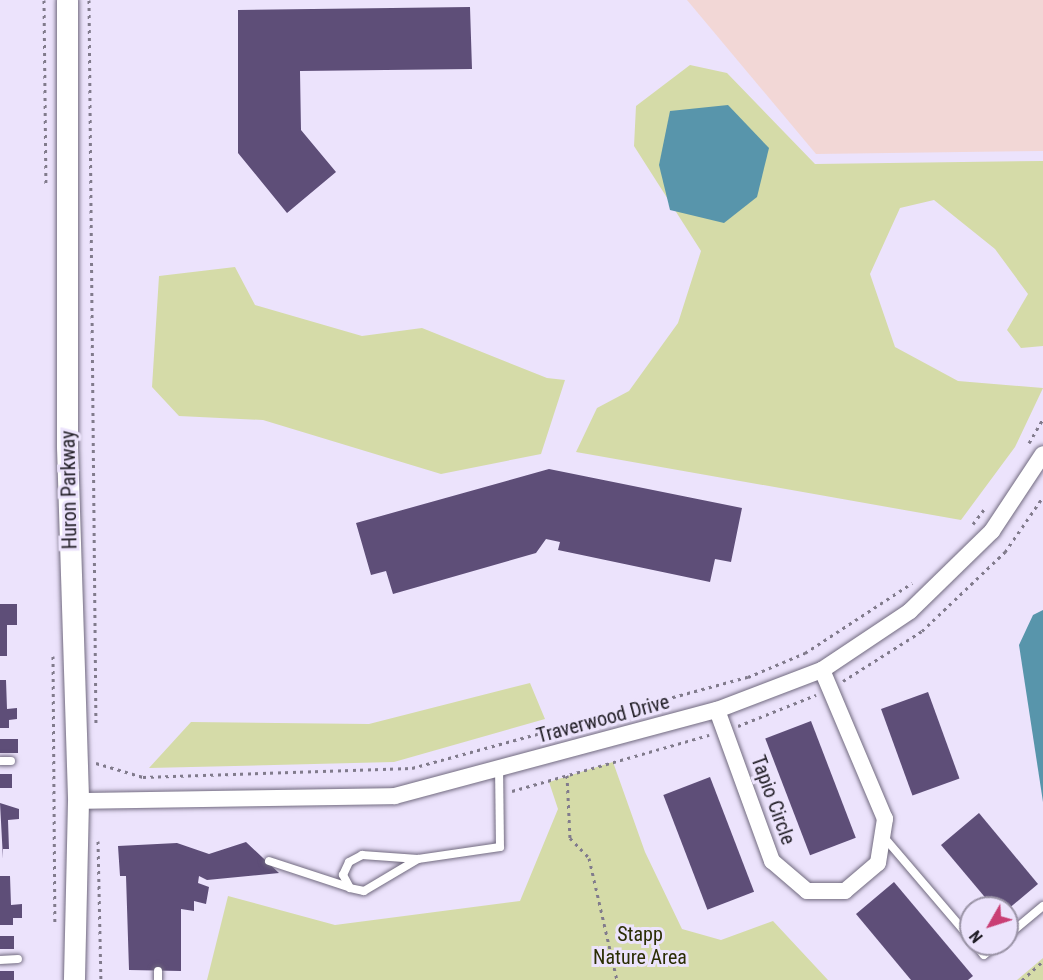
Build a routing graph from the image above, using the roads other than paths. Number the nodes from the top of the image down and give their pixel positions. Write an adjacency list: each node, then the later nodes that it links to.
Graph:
1 (67, 0): 8 (street, Huron Parkway)
2 (1043, 454): 3 (street, Traverwood Drive)
3 (822, 670): 4 (street, Traverwood Drive); 9 (street, Tapio Circle)
4 (717, 710): 7 (street, Traverwood Drive); 9 (street, Tapio Circle)
5 (11, 761): 6 (lane)
6 (0, 762)
7 (499, 770): 8 (street, Traverwood Drive); 10 (lane)
8 (78, 801): 18 (street, Huron Parkway)
9 (882, 835): 14 (lane)
10 (418, 859): 12 (lane); 12 (lane)
11 (269, 861): 12 (lane)
12 (350, 888)
13 (1043, 906): 15 (lane)
14 (959, 925)
15 (1019, 926)
16 (18, 959): 17 (lane)
17 (0, 960)
18 (74, 980)

